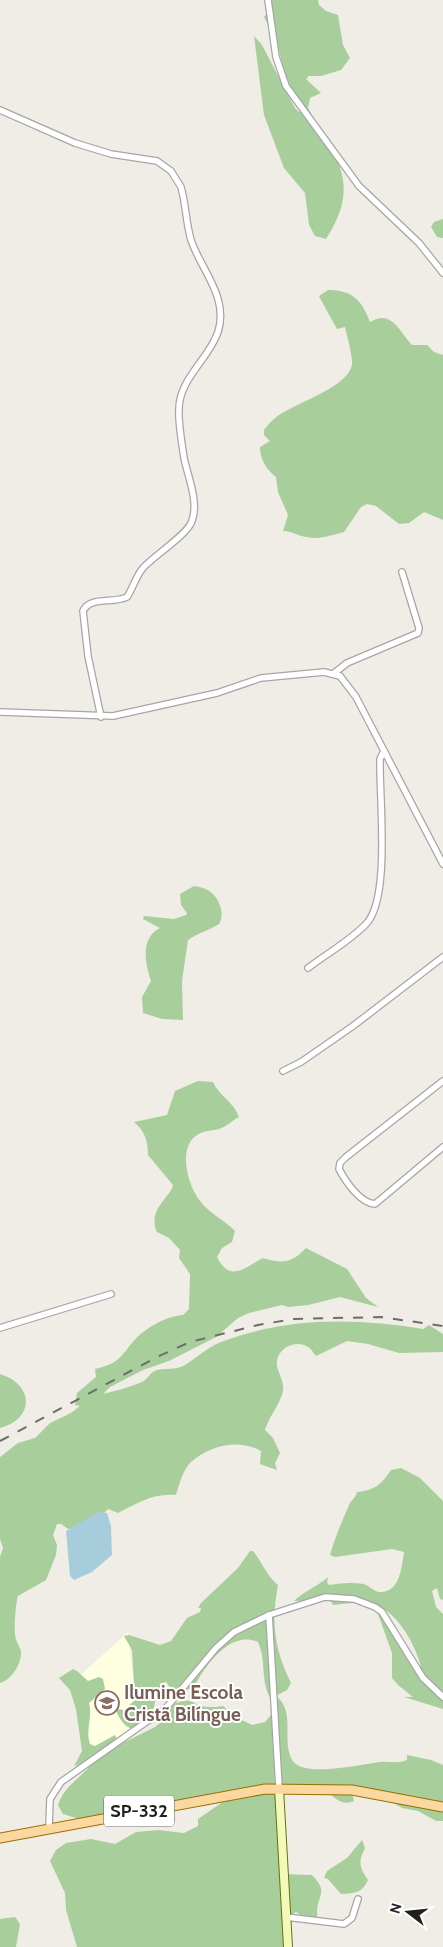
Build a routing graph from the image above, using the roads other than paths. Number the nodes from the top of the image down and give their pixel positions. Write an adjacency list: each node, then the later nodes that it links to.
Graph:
1 (268, 0): 3 (street)
2 (0, 110): 7 (street)
3 (443, 273)
4 (402, 572): 5 (street)
5 (333, 674): 7 (street); 8 (street)
6 (0, 712): 7 (street)
7 (101, 717)
8 (384, 752): 9 (street); 11 (street)
9 (443, 864)
10 (443, 957): 12 (street)
11 (308, 968)
12 (283, 1070)
13 (443, 1081): 14 (street)
14 (443, 1147)
15 (111, 1294): 16 (street)
16 (0, 1328)
17 (269, 1615): 18 (street); 19 (street); 21 (street)
18 (443, 1697)
19 (279, 1788): 20 (main road, SP-332); 21 (main road, SP-332); 24 (street)
20 (443, 1807)
21 (50, 1827): 22 (main road, SP-332)
22 (0, 1838)
23 (358, 1899): 24 (street)
24 (286, 1917): 25 (street)
25 (288, 1947)

